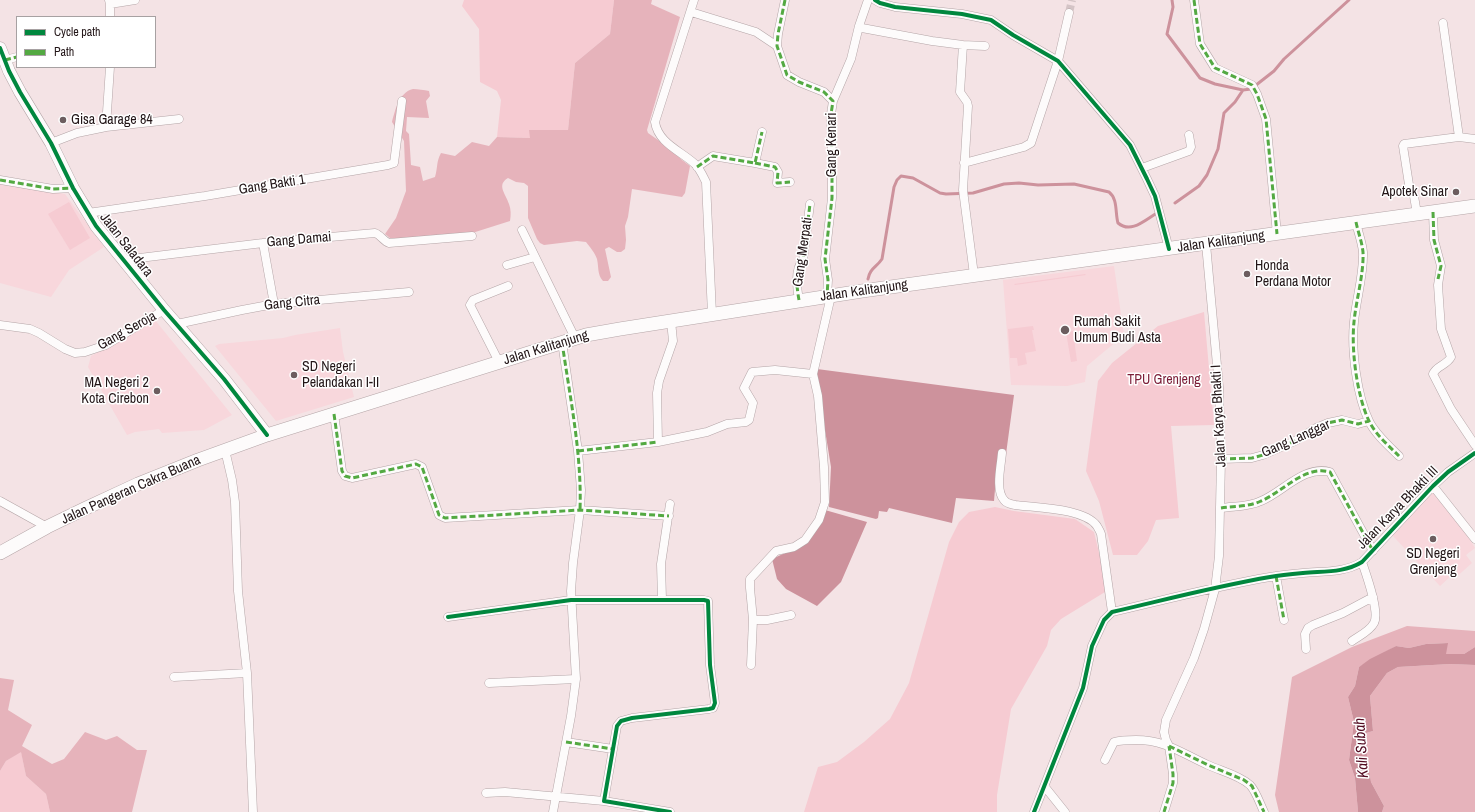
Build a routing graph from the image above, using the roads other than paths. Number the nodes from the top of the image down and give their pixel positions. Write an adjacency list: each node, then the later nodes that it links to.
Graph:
1 (134, 0): 7 (street)
2 (694, 0): 8 (street)
3 (785, 0): 14 (street, Gang Kenari)
4 (868, 0): 12 (street)
5 (875, 0): 18 (street)
6 (1194, 0): 44 (street)
7 (109, 2): 10 (street)
8 (691, 12): 14 (street); 32 (street)
9 (1069, 13): 18 (street)
10 (110, 16)
11 (1443, 23): 27 (street)
12 (859, 26): 13 (street); 22 (street)
13 (962, 45): 15 (street); 31 (street)
14 (778, 46): 22 (street, Gang Kenari)
15 (985, 46)
16 (0, 48): 19 (street, Jalan Saladara)
17 (16, 58): 19 (street)
18 (1058, 60): 31 (street); 33 (street)
19 (4, 65): 29 (street, Jalan Saladara)
20 (110, 68): 24 (street)
21 (402, 101): 40 (street, Gang Bakti 1)
22 (833, 101): 55 (street, Gang Kenari)
23 (178, 118): 24 (street)
24 (106, 127): 29 (street)
25 (762, 132): 30 (street)
26 (1189, 135): 33 (street)
27 (1459, 137): 28 (street); 41 (street)
28 (1475, 139)
29 (51, 143): 36 (street, Jalan Saladara)
30 (755, 163): 32 (street); 35 (street)
31 (964, 163): 52 (street)
32 (697, 167): 59 (street)
33 (1142, 168): 48 (street)
34 (0, 180): 36 (street)
35 (790, 182)
36 (73, 188): 40 (street, Jalan Saladara)
37 (810, 204): 56 (street, Gang Merpati)
38 (1475, 206): 39 (main road, Jalan Kalitanjung)
39 (1433, 212): 41 (main road, Jalan Kalitanjung); 71 (street)
40 (88, 213): 50 (street, Jalan Saladara)
41 (1417, 214): 42 (main road, Jalan Kalitanjung)
42 (1356, 222): 44 (main road, Jalan Kalitanjung); 67 (street)
43 (522, 230): 49 (street)
44 (1277, 234): 47 (main road, Jalan Kalitanjung)
45 (472, 236): 46 (street, Gang Damai)
46 (264, 243): 50 (street, Gang Damai); 57 (street)
47 (1206, 244): 48 (main road, Jalan Kalitanjung); 77 (street, Jalan Karya Bhakti I)
48 (1169, 248): 52 (main road, Jalan Kalitanjung)
49 (535, 257): 51 (street); 63 (street)
50 (123, 260): 58 (street, Jalan Saladara)
51 (507, 265)
52 (974, 275): 55 (main road, Jalan Kalitanjung)
53 (508, 286): 65 (street)
54 (409, 292): 57 (street, Gang Citra)
55 (829, 296): 56 (main road, Jalan Kalitanjung); 66 (street, Gang Kenari)
56 (799, 300): 59 (main road, Jalan Kalitanjung)
57 (274, 304): 61 (street, Gang Citra)
58 (164, 310): 61 (street, Jalan Saladara); 62 (street, Gang Seroja)
59 (712, 314): 60 (main road, Jalan Kalitanjung)
60 (671, 321): 63 (main road, Jalan Kalitanjung); 70 (street)
61 (176, 324): 69 (street, Jalan Saladara)
62 (0, 325)
63 (575, 338): 64 (main road, Jalan Kalitanjung)
64 (562, 342): 65 (main road, Jalan Kalitanjung); 73 (street)
65 (499, 362): 68 (main road, Jalan Kalitanjung)
66 (813, 374): 70 (street); 97 (street)
67 (1369, 421): 76 (street); 77 (street, Gang Langgar)
68 (336, 424): 69 (main road, Jalan Kalitanjung); 82 (street)
69 (267, 435): 72 (main road, Jalan Pangeran Cakra Buana)
70 (658, 442): 73 (street)
71 (1475, 445)
72 (225, 450): 84 (main road, Jalan Pangeran Cakra Buana); 102 (street)
73 (578, 451): 82 (street)
74 (1002, 453): 94 (street)
75 (1475, 453): 78 (street, Jalan Karya Bhakti III)
76 (1399, 456)
77 (1221, 459): 81 (street, Jalan Karya Bhakti I)
78 (1433, 486): 85 (street); 86 (street, Jalan Karya Bhakti III)
79 (0, 501): 84 (street)
80 (670, 504): 83 (street)
81 (1221, 508): 86 (street); 90 (street, Jalan Karya Bhakti I)
82 (580, 510): 83 (street); 93 (street)
83 (669, 516): 92 (street)
84 (47, 527): 87 (main road, Jalan Pangeran Cakra Buana)
85 (1475, 539)
86 (1373, 550): 88 (street, Jalan Karya Bhakti III)
87 (0, 553)
88 (1362, 562): 89 (street, Jalan Karya Bhakti III); 91 (street)
89 (1276, 576): 90 (street, Jalan Karya Bhakti III); 98 (street)
90 (1215, 589): 94 (street, Jalan Karya Bhakti III); 107 (street, Jalan Karya Bhakti I)
91 (1373, 597): 99 (street); 100 (street)
92 (662, 599): 93 (street); 108 (street)
93 (571, 600): 96 (street); 104 (street)
94 (1112, 612): 110 (street)
95 (791, 615): 97 (street)
96 (448, 617)
97 (753, 620): 101 (street)
98 (1284, 620)
99 (1352, 641)
100 (1306, 649)
101 (751, 664)
102 (247, 673): 103 (street); 114 (street)
103 (174, 677)
104 (576, 679): 105 (street); 106 (street)
105 (489, 683)
106 (566, 742): 108 (street); 112 (street)
107 (1169, 746): 109 (street); 119 (street, Jalan Karya Bhakti I); 120 (street)
108 (613, 749): 113 (street)
109 (1105, 760)
110 (1045, 787): 117 (street); 118 (street)
111 (486, 793): 112 (street)
112 (556, 796): 113 (street); 115 (street)
113 (604, 801): 116 (street)
114 (253, 812)
115 (553, 812)
116 (670, 812)
117 (1034, 812)
118 (1065, 812)
119 (1164, 812)
120 (1264, 812)

